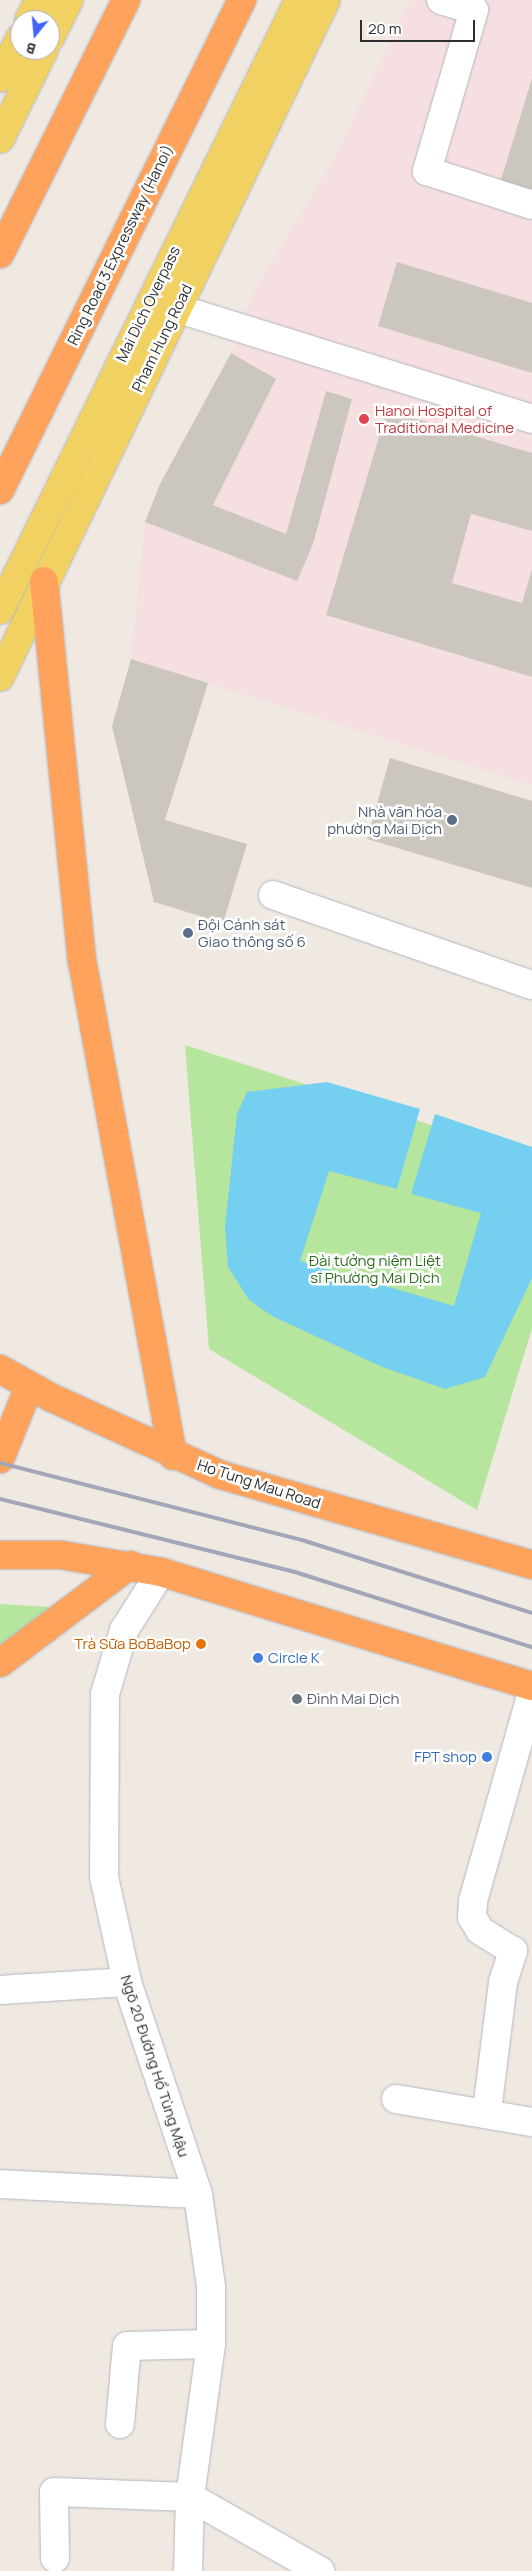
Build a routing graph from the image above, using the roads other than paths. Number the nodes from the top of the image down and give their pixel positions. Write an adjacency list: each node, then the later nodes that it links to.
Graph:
1 (69, 0): 7 (main road)
2 (126, 0): 13 (highway)
3 (242, 0): 16 (highway, Ring Road 3 Expressway (Hanoi))
4 (299, 0): 18 (main road, Mai Dich Overpass)
5 (326, 0): 14 (main road, Pham Hung Road)
6 (441, 0): 12 (lane)
7 (60, 18)
8 (10, 58): 10 (main road)
9 (39, 60): 11 (main road)
10 (0, 78)
11 (0, 139)
12 (532, 204)
13 (0, 254)
14 (176, 308): 15 (lane); 17 (main road, Pham Hung Road)
15 (532, 419)
16 (0, 490)
17 (44, 581): 19 (main road, Pham Hung Road); 24 (highway)
18 (0, 610)
19 (0, 677)
20 (273, 895): 21 (lane)
21 (532, 985)
22 (0, 1369): 23 (highway, Ho Tung Mau Road)
23 (28, 1387): 24 (highway, Ho Tung Mau Road); 25 (highway)
24 (173, 1456): 28 (highway, Ho Tung Mau Road)
25 (0, 1459)
26 (0, 1554): 27 (highway)
27 (130, 1565): 29 (highway); 30 (highway)
28 (532, 1565)
29 (161, 1572): 31 (highway); 33 (lane, Ngõ 20 Đường Hồ Tùng Mậu)
30 (0, 1663)
31 (532, 1686)
32 (532, 1693): 36 (lane)
33 (127, 1982): 34 (lane); 39 (lane, Ngõ 20 Đường Hồ Tùng Mậu)
34 (0, 1990)
35 (396, 2099): 36 (lane)
36 (488, 2111): 37 (lane)
37 (532, 2122)
38 (0, 2184): 39 (lane)
39 (198, 2194): 40 (lane, Ngõ 20 Đường Hồ Tùng Mậu)
40 (211, 2344): 41 (lane); 42 (lane, Ngõ 20 Đường Hồ Tùng Mậu)
41 (120, 2424)
42 (190, 2497): 43 (lane); 44 (lane, Ngõ 20 Đường Hồ Tùng Mậu); 45 (lane)
43 (55, 2558)
44 (188, 2571)
45 (320, 2571)

